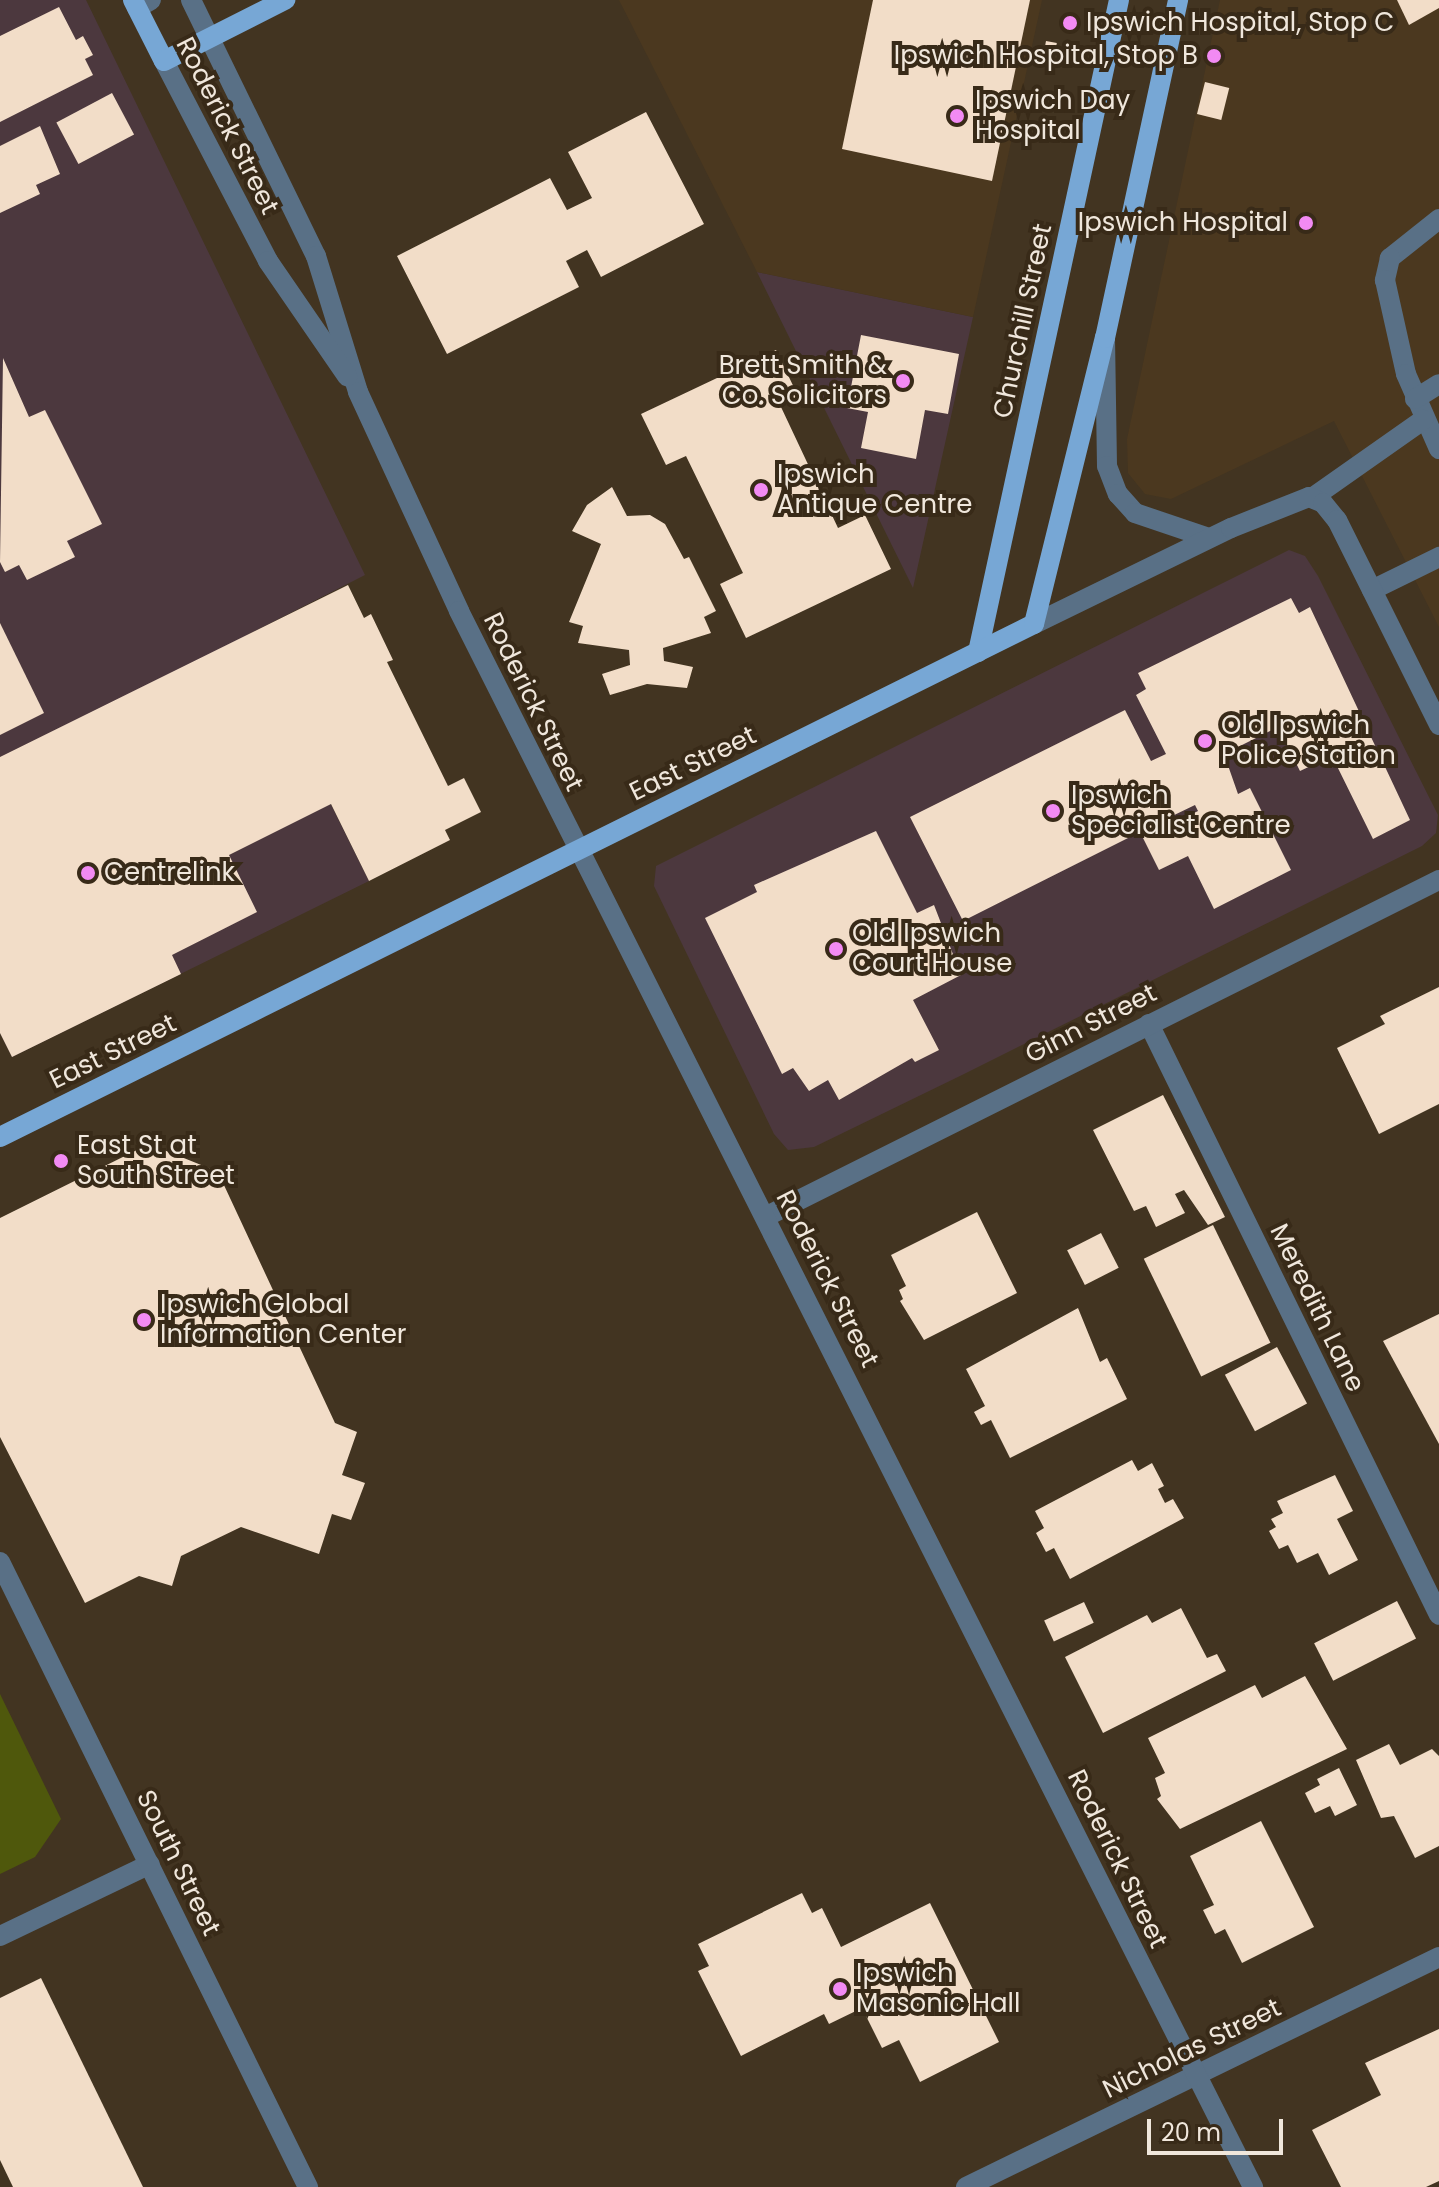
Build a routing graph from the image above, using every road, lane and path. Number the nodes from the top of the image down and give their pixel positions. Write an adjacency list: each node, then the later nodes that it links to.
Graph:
1 (191, 0): 6 (street, Roderick Street)
2 (285, 0): 6 (main road)
3 (1119, 0): 20 (main road, Churchill Street)
4 (1178, 0): 9 (main road)
5 (140, 3): 7 (main road, Roderick Street)
6 (210, 38): 7 (main road); 11 (street, Roderick Street)
7 (164, 61): 11 (street, Roderick Street)
8 (1439, 219): 12 (street)
9 (1105, 338): 16 (street); 19 (main road)
10 (1439, 384): 12 (street)
11 (358, 392): 22 (street, Roderick Street)
12 (1415, 399): 13 (street)
13 (1423, 420): 14 (street); 15 (street)
14 (1439, 449)
15 (1312, 498): 16 (street, East Street); 18 (street)
16 (1209, 538): 19 (street, East Street)
17 (1439, 557): 18 (street)
18 (1372, 590): 21 (street)
19 (1034, 624): 20 (main road, East Street)
20 (978, 652): 22 (main road, East Street)
21 (1439, 725)
22 (578, 851): 25 (main road, East Street); 26 (street, Roderick Street)
23 (1439, 880): 24 (street, Ginn Street)
24 (1149, 1024): 26 (street, Ginn Street); 28 (street, Meredith Lane)
25 (0, 1137)
26 (767, 1216): 32 (street, Roderick Street)
27 (0, 1562): 29 (street, South Street)
28 (1439, 1615)
29 (150, 1864): 30 (street); 33 (street, South Street)
30 (0, 1936)
31 (1439, 1957): 32 (street, Nicholas Street)
32 (1197, 2077): 34 (street, Nicholas Street); 35 (street, Roderick Street)
33 (308, 2187)
34 (966, 2187)
35 (1253, 2187)

